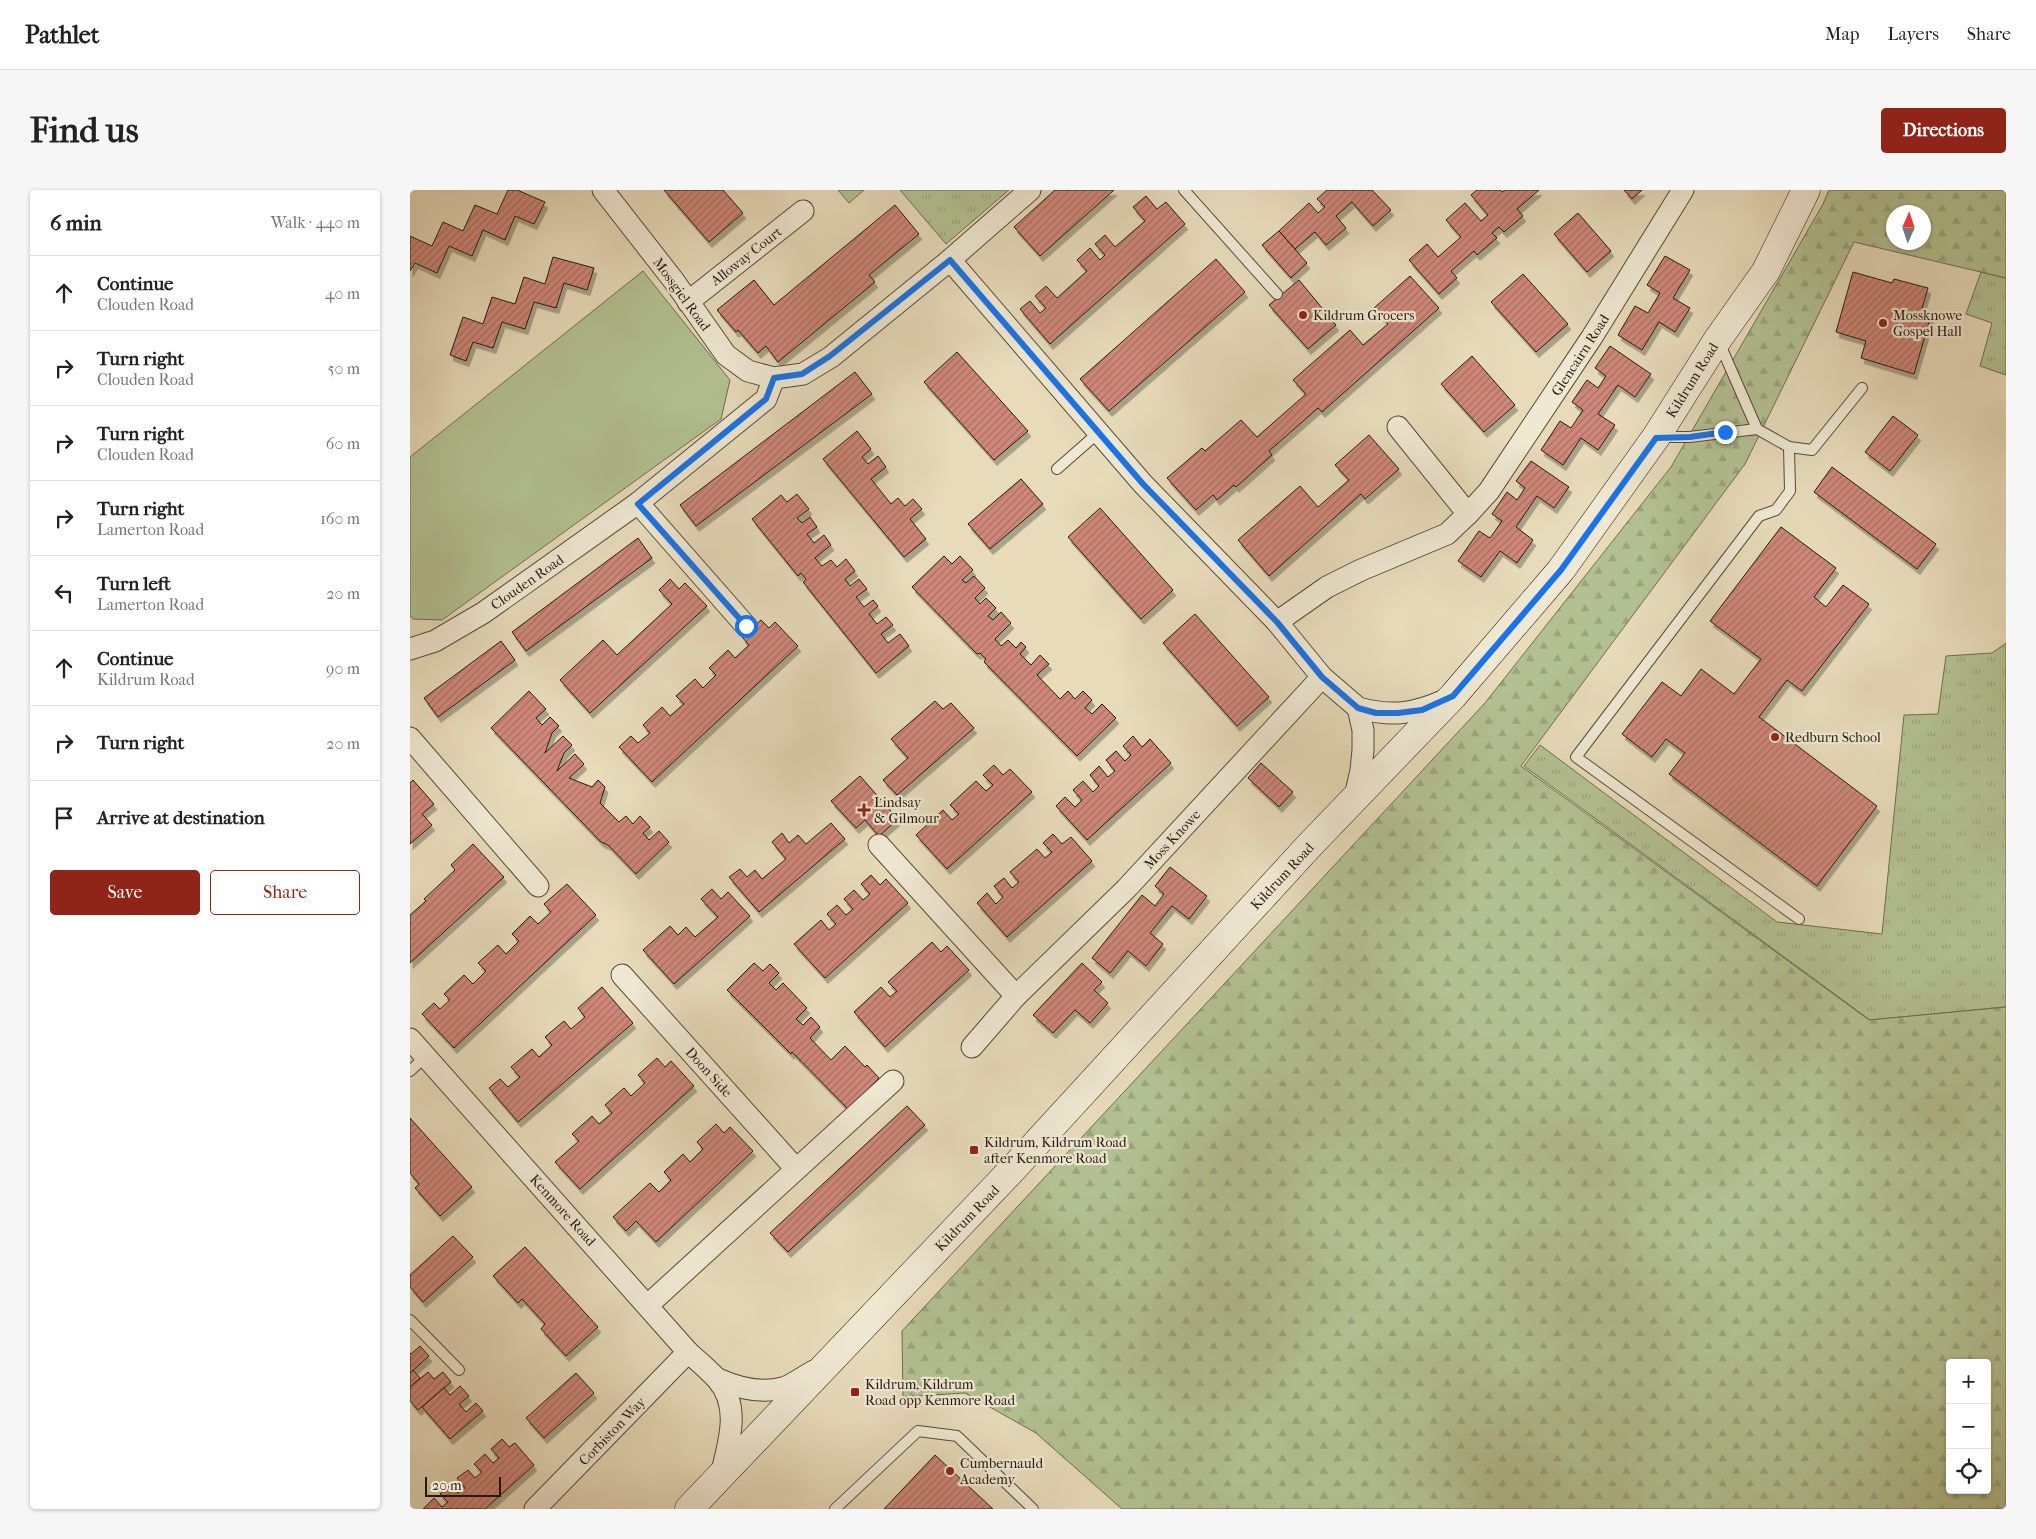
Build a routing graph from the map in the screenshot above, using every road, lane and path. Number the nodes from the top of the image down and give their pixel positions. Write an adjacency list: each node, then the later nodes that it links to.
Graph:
1 (603, 190): 9 (street, Mossgiel Road)
2 (1030, 190): 7 (street)
3 (1184, 190): 8 (lane)
4 (1683, 190): 20 (street, Glencairn Road)
5 (1806, 190): 10 (street, Kildrum Road)
6 (803, 211): 9 (street, Alloway Court)
7 (950, 260): 11 (street); 15 (street)
8 (1277, 294)
9 (688, 302): 11 (street, Mossgiel Road)
10 (1718, 339): 14 (lane); 16 (street, Kildrum Road)
11 (774, 378): 19 (street, Clouden Road)
12 (1862, 388): 17 (lane)
13 (1398, 427): 20 (street)
14 (1757, 429): 16 (lane); 17 (lane)
15 (1098, 433): 18 (lane); 21 (street)
16 (1656, 438): 25 (street, Kildrum Road)
17 (1789, 447): 31 (lane)
18 (1057, 469)
19 (638, 504): 22 (street); 23 (street, Clouden Road)
20 (1468, 514): 21 (street, Glencairn Road)
21 (1277, 622): 24 (street)
22 (746, 626)
23 (410, 649)
24 (1322, 677): 26 (street); 33 (street, Moss Knowe)
25 (1453, 696): 26 (street); 28 (street, Kildrum Road)
26 (1358, 708): 28 (street)
27 (410, 738): 30 (street)
28 (1355, 797): 42 (street, Kildrum Road)
29 (878, 845): 33 (street)
30 (538, 886)
31 (1799, 919)
32 (622, 975): 38 (street, Doon Side)
33 (1016, 996): 35 (street, Moss Knowe)
34 (410, 1038): 36 (street, Kenmore Road)
35 (972, 1047)
36 (418, 1064): 39 (street, Kenmore Road)
37 (893, 1081): 38 (street)
38 (796, 1169): 39 (street)
39 (648, 1305): 41 (street, Kenmore Road)
40 (410, 1320): 43 (lane)
41 (688, 1352): 44 (street, Kenmore Road); 46 (street, Corbiston Way)
42 (831, 1361): 44 (street, Kenmore Road); 45 (street, Kildrum Road)
43 (459, 1370)
44 (718, 1379): 45 (street, Kenmore Road)
45 (721, 1476): 47 (street, Kildrum Road)
46 (535, 1509)
47 (690, 1509)
48 (835, 1509): 49 (lane)
49 (1033, 1509)

